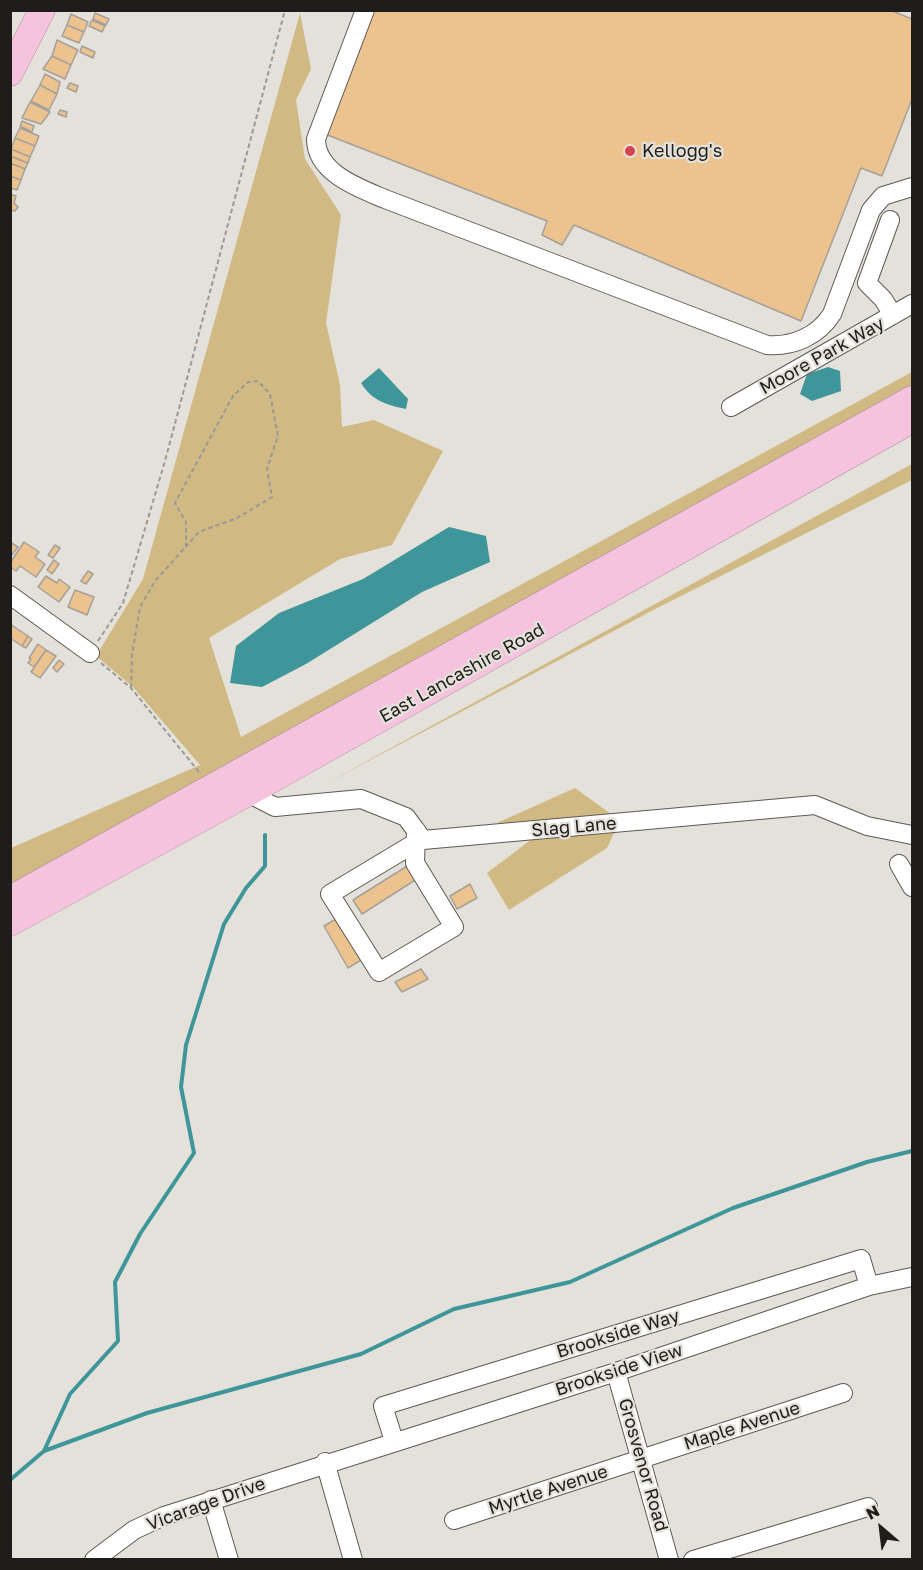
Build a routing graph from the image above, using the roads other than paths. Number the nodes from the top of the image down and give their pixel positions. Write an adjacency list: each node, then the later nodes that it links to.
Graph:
1 (42, 10): 3 (highway)
2 (365, 10): 4 (street)
3 (10, 73)
4 (912, 188)
5 (890, 220): 7 (street)
6 (912, 304): 7 (street, Moore Park Way)
7 (893, 315): 9 (street, Moore Park Way)
8 (912, 399): 13 (highway, East Lancashire Road)
9 (731, 406)
10 (912, 420): 13 (highway, East Lancashire Road)
11 (10, 595): 12 (street)
12 (90, 653)
13 (230, 791): 15 (street, Slag Lane); 18 (highway, East Lancashire Road); 19 (highway, East Lancashire Road)
14 (912, 835): 15 (street, Slag Lane)
15 (416, 837): 15 (street)
16 (899, 864): 17 (street)
17 (912, 886)
18 (10, 899)
19 (10, 922)
20 (912, 1277): 21 (street, Brookside View)
21 (869, 1286): 22 (street, Brookside View); 24 (street, Brookside Way)
22 (616, 1371): 24 (street, Brookside View); 25 (street, Grosvenor Road)
23 (843, 1393): 25 (street, Maple Avenue)
24 (394, 1441): 26 (street, Brookside View)
25 (642, 1459): 29 (street, Myrtle Avenue); 33 (street, Grosvenor Road)
26 (325, 1462): 27 (street, Vicarage Drive); 32 (street)
27 (211, 1500): 30 (street, Vicarage Drive); 31 (street)
28 (868, 1507): 34 (street)
29 (454, 1520)
30 (94, 1560)
31 (229, 1560)
32 (353, 1560)
33 (669, 1560)
34 (693, 1560)

